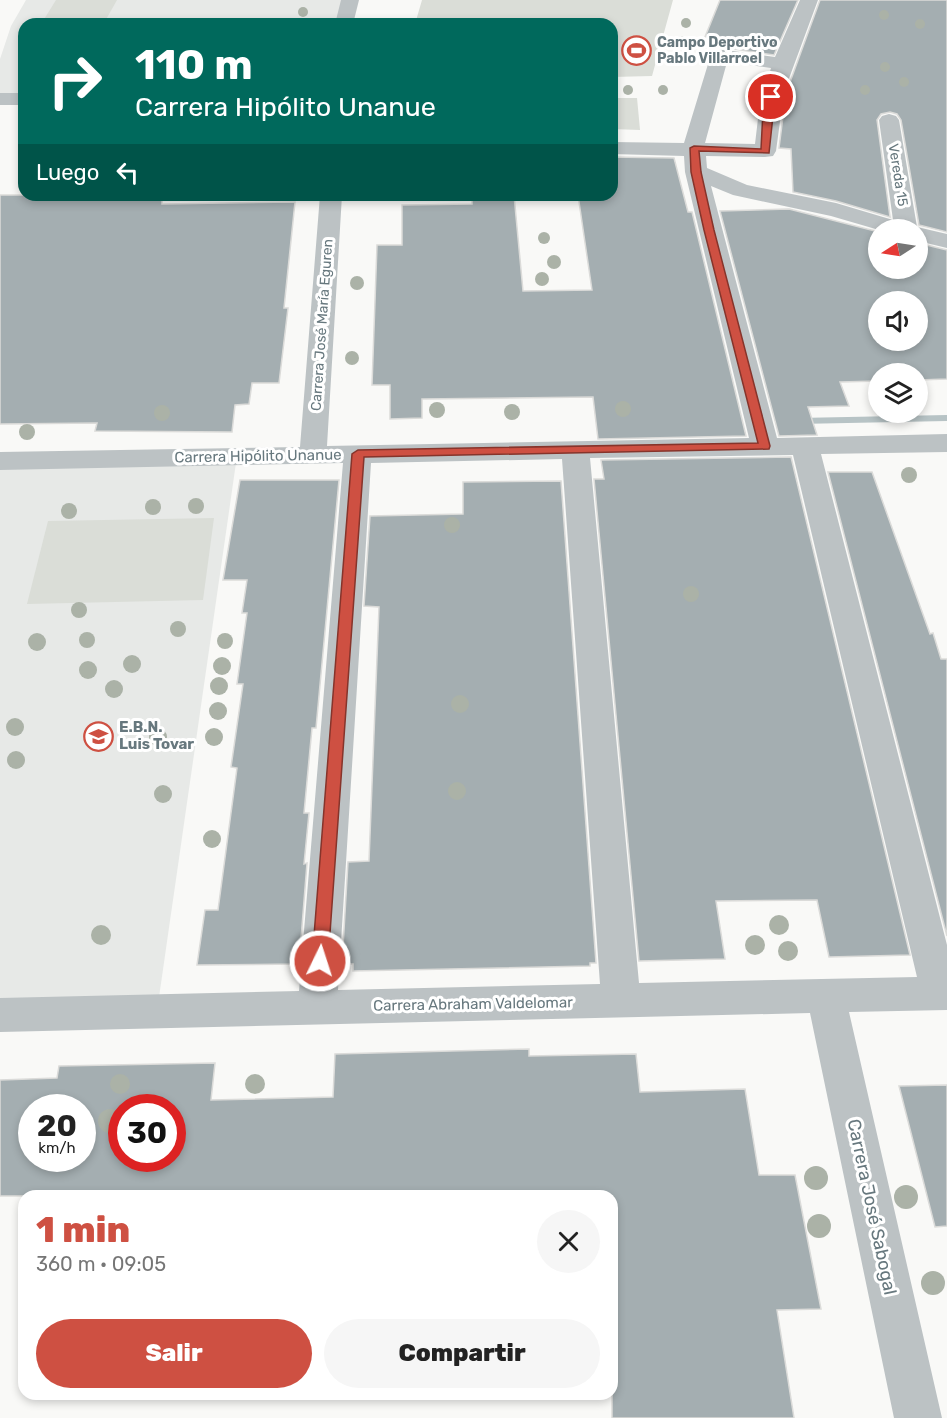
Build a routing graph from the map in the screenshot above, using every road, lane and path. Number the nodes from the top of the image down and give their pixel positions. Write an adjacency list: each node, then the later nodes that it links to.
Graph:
1 (351, 0): 3 (street)
2 (809, 0): 4 (street)
3 (346, 18)
4 (782, 64): 9 (street); 9 (street)
5 (0, 99): 6 (street)
6 (18, 99)
7 (889, 120): 12 (street, Vereda 15)
8 (618, 149): 9 (street)
9 (695, 160): 11 (street); 16 (street)
10 (331, 201): 19 (street, Carrera José María Eguren)
11 (868, 219)
12 (903, 219)
13 (928, 236): 14 (street)
14 (947, 241)
15 (947, 443): 17 (street, Carrera Hipólito Unanue)
16 (765, 446): 17 (street, Carrera Hipólito Unanue); 18 (street, Carrera Hipólito Unanue)
17 (805, 446): 22 (street)
18 (575, 450): 20 (street, Carrera Hipólito Unanue); 24 (street)
19 (313, 454): 20 (street, Carrera Hipólito Unanue); 21 (street, Carrera Hipólito Unanue)
20 (358, 454): 25 (street)
21 (0, 460)
22 (944, 993): 23 (street, Carrera Abraham Valdelomar)
23 (826, 996): 24 (street, Carrera Abraham Valdelomar); 27 (street, Carrera José Sabogal)
24 (621, 1000): 25 (street, Carrera Abraham Valdelomar)
25 (317, 1007): 26 (street, Carrera Abraham Valdelomar)
26 (0, 1015)
27 (918, 1418)

